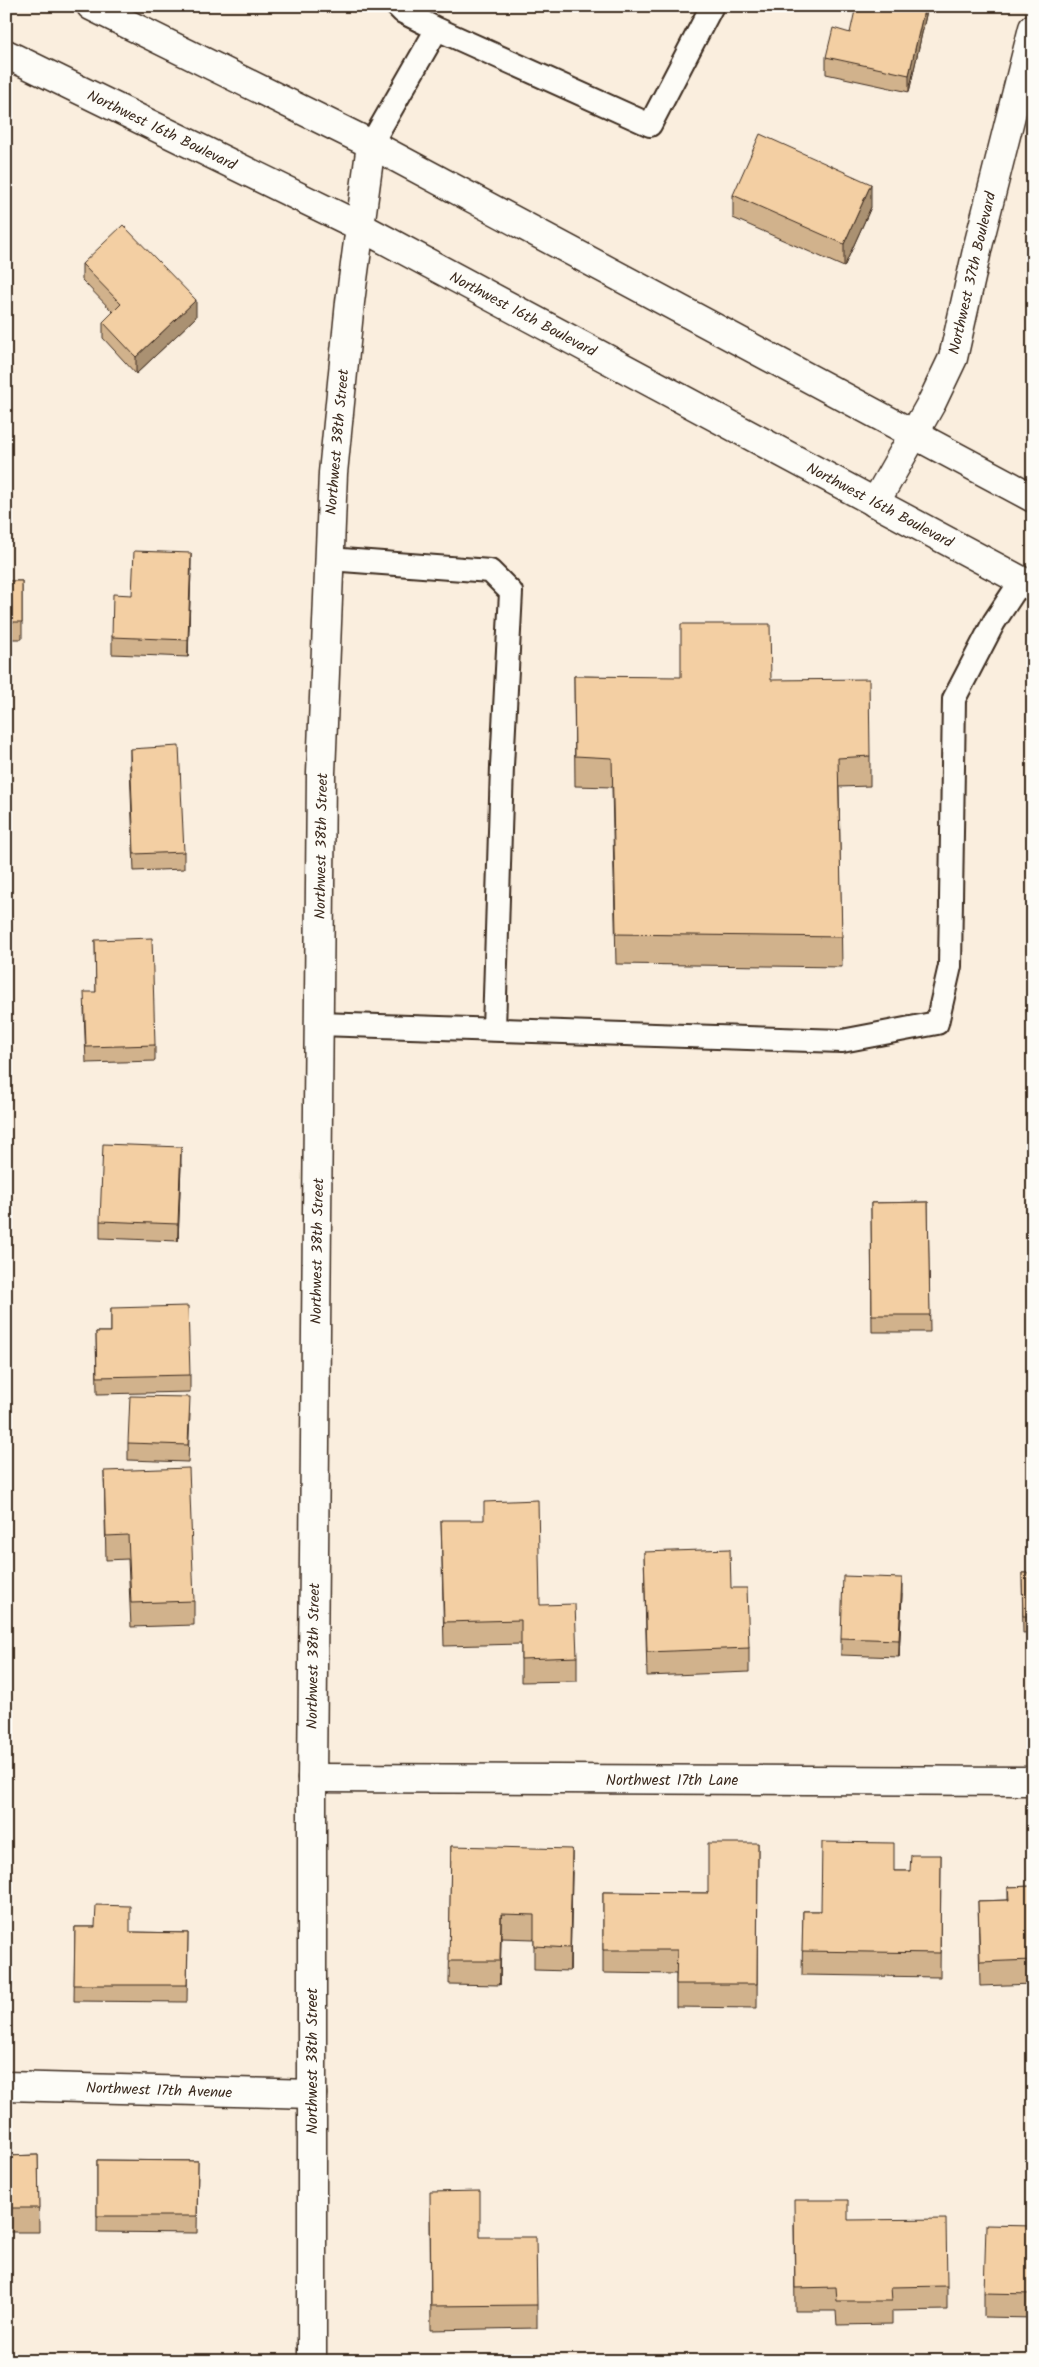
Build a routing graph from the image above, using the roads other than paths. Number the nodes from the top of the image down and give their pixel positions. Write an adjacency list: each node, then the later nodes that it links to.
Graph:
1 (91, 6): 7 (street)
2 (397, 6): 5 (lane)
3 (712, 6): 5 (lane)
4 (1033, 28): 9 (street, Northwest 37th Boulevard)
5 (437, 29): 7 (lane)
6 (6, 54): 8 (street, Northwest 16th Boulevard)
7 (371, 144): 8 (street, Northwest 38th Street); 9 (street)
8 (360, 227): 11 (street, Northwest 16th Boulevard); 12 (street, Northwest 38th Street)
9 (914, 434): 10 (street); 11 (street, Northwest 37th Boulevard)
10 (1033, 498)
11 (875, 503): 13 (street, Northwest 16th Boulevard)
12 (329, 559): 14 (street, Northwest 38th Street); 15 (lane)
13 (1027, 584): 15 (lane)
14 (319, 1024): 15 (lane); 16 (street, Northwest 38th Street)
15 (494, 1029)
16 (312, 1778): 17 (street, Northwest 17th Lane); 19 (street, Northwest 38th Street)
17 (1033, 1781)
18 (6, 2086): 19 (street, Northwest 17th Avenue)
19 (312, 2094): 20 (street, Northwest 38th Street)
20 (312, 2361)

